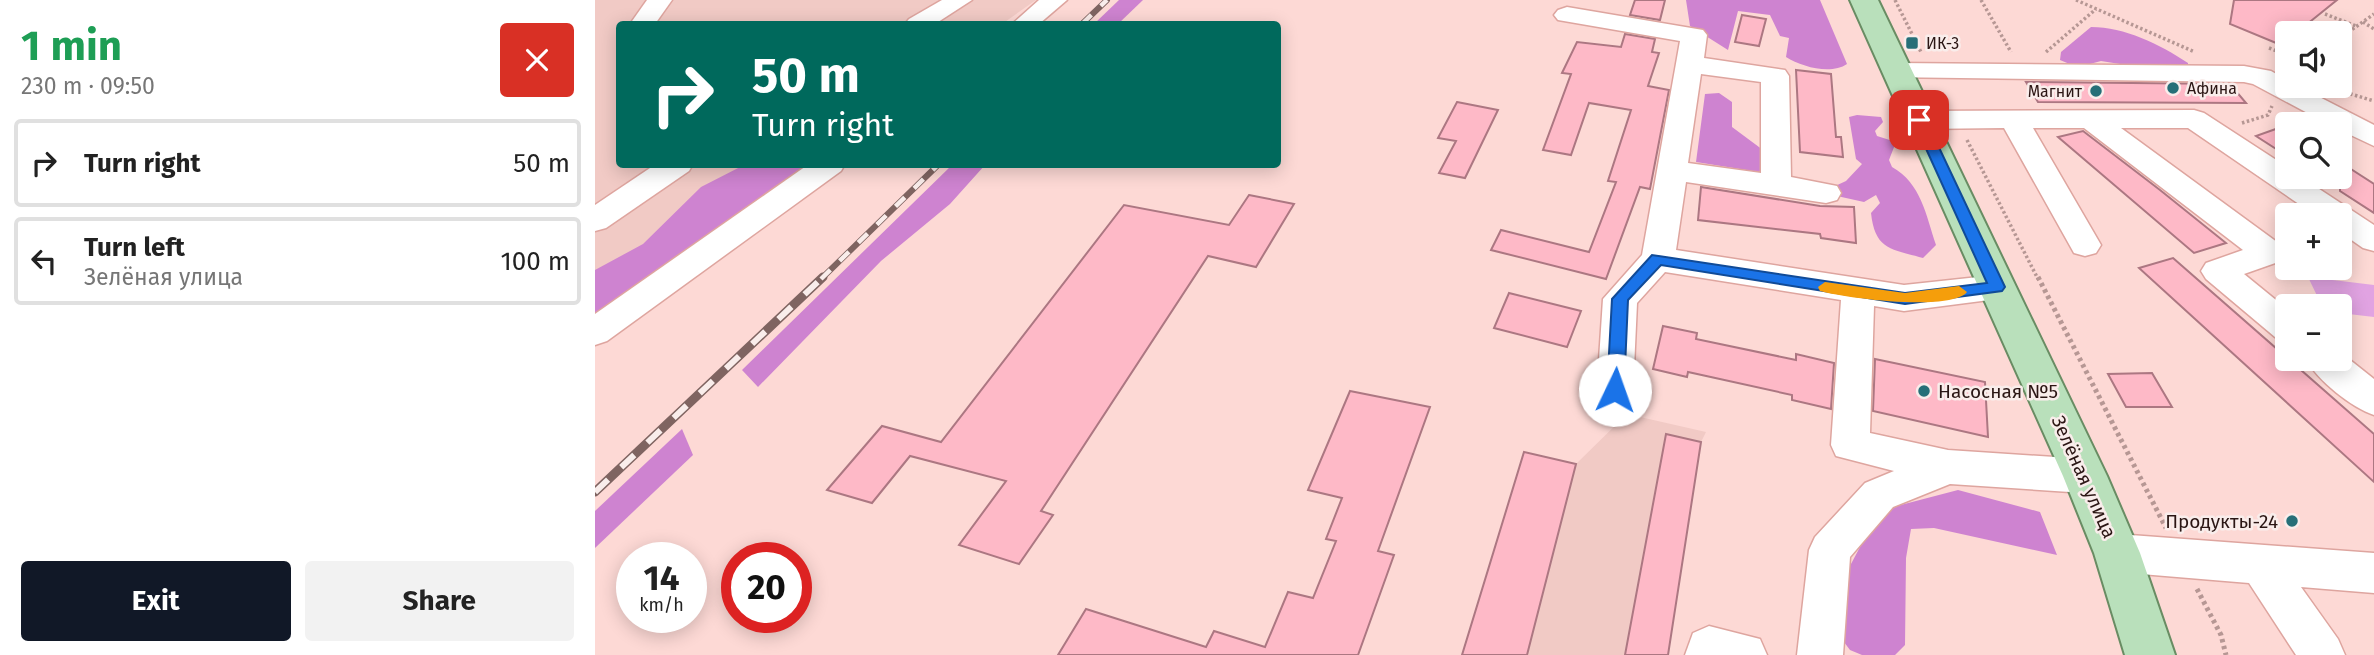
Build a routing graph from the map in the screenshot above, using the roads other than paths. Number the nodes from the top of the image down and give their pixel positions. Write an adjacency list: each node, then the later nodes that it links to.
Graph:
1 (660, 0): 6 (street)
2 (960, 0): 7 (street)
3 (1055, 0): 8 (street)
4 (1864, 0): 10 (main road, Зелёная улица)
5 (1567, 15): 9 (street)
6 (644, 21)
7 (923, 21)
8 (1028, 21)
9 (1691, 64): 17 (street); 18 (street)
10 (1896, 71): 13 (main road, Зелёная улица); 14 (street)
11 (2014, 119): 12 (street); 13 (street); 24 (street)
12 (2091, 119): 20 (street); 28 (street)
13 (1919, 120): 26 (main road, Зелёная улица)
14 (2374, 137)
15 (667, 168): 21 (street)
16 (824, 168): 29 (street)
17 (1674, 171): 18 (street); 25 (street)
18 (1776, 186): 19 (street)
19 (1826, 193)
20 (2320, 203)
21 (595, 220)
22 (2352, 225): 23 (street)
23 (2374, 240)
24 (2085, 245)
25 (1658, 259): 27 (street); 31 (street)
26 (1997, 287): 27 (street); 34 (main road, Зелёная улица)
27 (1858, 293): 33 (street)
28 (2275, 318)
29 (595, 332)
30 (2339, 371): 32 (street)
31 (1615, 390)
32 (2374, 400)
33 (1948, 467): 34 (street); 40 (street)
34 (2085, 476): 35 (main road, Зелёная улица)
35 (2117, 553): 36 (street); 41 (main road, Зелёная улица)
36 (2262, 566): 37 (street); 42 (street)
37 (2374, 573)
38 (1708, 655): 39 (street)
39 (1744, 655)
40 (1820, 655)
41 (2150, 655)
42 (2322, 655)

